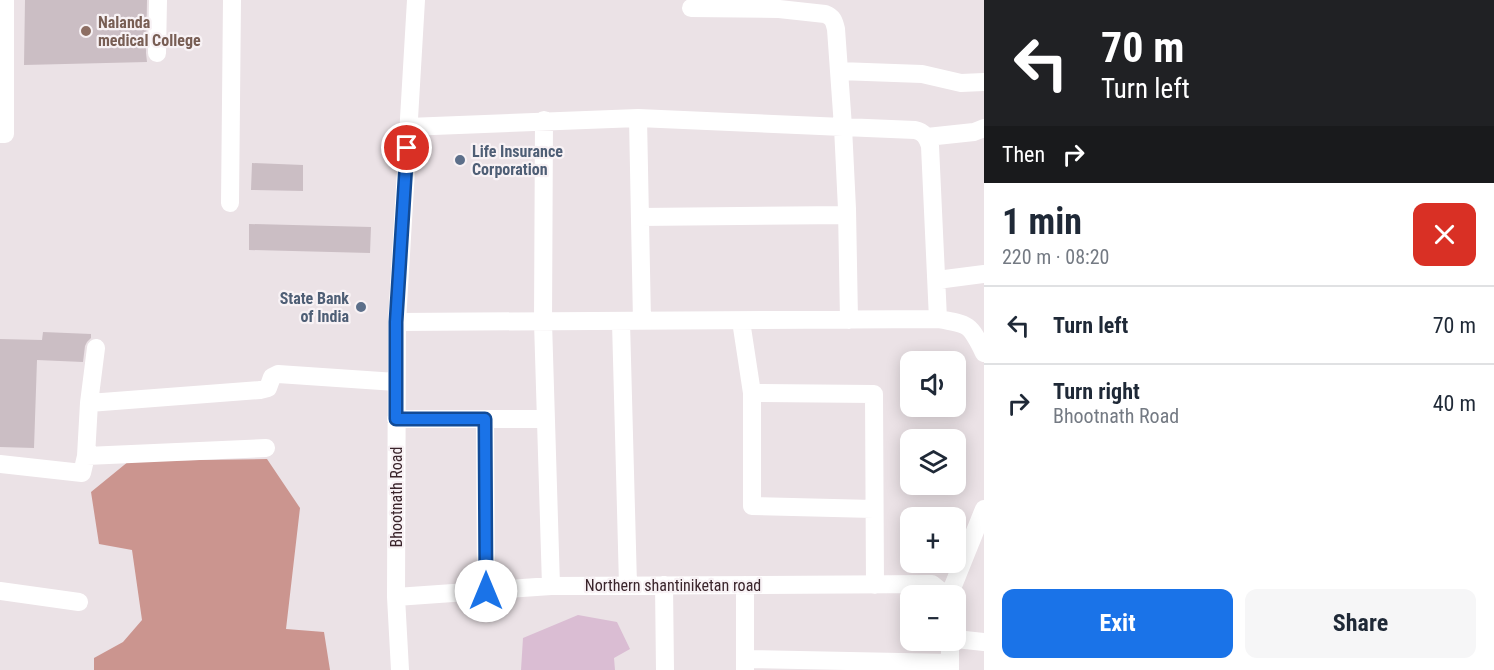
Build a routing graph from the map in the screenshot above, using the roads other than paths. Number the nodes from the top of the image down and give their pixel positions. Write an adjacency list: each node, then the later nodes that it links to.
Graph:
1 (5, 0): 15 (street)
2 (158, 0): 7 (street)
3 (232, 0): 17 (street)
4 (416, 0): 12 (street, Bhootnath Road)
5 (779, 4): 6 (street); 8 (street)
6 (691, 8)
7 (157, 53)
8 (839, 71): 9 (street); 13 (street)
9 (984, 82)
10 (638, 118): 11 (street); 13 (street); 19 (street)
11 (544, 120): 12 (street); 27 (street)
12 (408, 127): 26 (street, Bhootnath Road)
13 (843, 127): 16 (street); 18 (street)
14 (984, 128): 16 (street)
15 (0, 134)
16 (927, 137): 21 (street)
17 (230, 203)
18 (847, 215): 19 (street); 23 (street)
19 (640, 217): 24 (street)
20 (984, 274): 21 (street)
21 (937, 280): 22 (street)
22 (938, 319): 23 (street); 30 (street)
23 (849, 320): 25 (street)
24 (642, 321): 25 (street); 28 (street)
25 (741, 321): 32 (street)
26 (396, 322): 27 (street); 31 (street, Bhootnath Road)
27 (543, 322): 28 (street); 36 (street)
28 (621, 322): 42 (street)
29 (96, 348): 33 (street)
30 (984, 353)
31 (396, 382): 33 (street); 34 (street, Bhootnath Road)
32 (752, 393): 40 (street); 40 (street)
33 (89, 403): 38 (street)
34 (396, 419): 35 (street); 51 (street, Bhootnath Road)
35 (485, 419): 36 (street); 50 (street)
36 (546, 419): 48 (street)
37 (266, 448): 38 (street)
38 (86, 456): 39 (street)
39 (0, 464)
40 (874, 509): 45 (street)
41 (984, 509): 47 (street)
42 (628, 585): 43 (street, Northern shantiniketan road); 48 (street, Northern shantiniketan road)
43 (664, 585): 44 (street, Northern shantiniketan road); 59 (street)
44 (745, 585): 45 (street, Northern shantiniketan road); 55 (street)
45 (875, 585): 46 (street, Northern shantiniketan road)
46 (933, 585)
47 (953, 585)
48 (551, 586): 50 (street, Northern shantiniketan road)
49 (0, 591): 52 (street)
50 (486, 591): 51 (street, Northern shantiniketan road)
51 (396, 597): 58 (street, Bhootnath Road)
52 (79, 602)
53 (966, 640): 54 (street)
54 (984, 642)
55 (745, 664): 56 (street)
56 (878, 666): 57 (street)
57 (950, 666)
58 (400, 670)
59 (665, 670)

